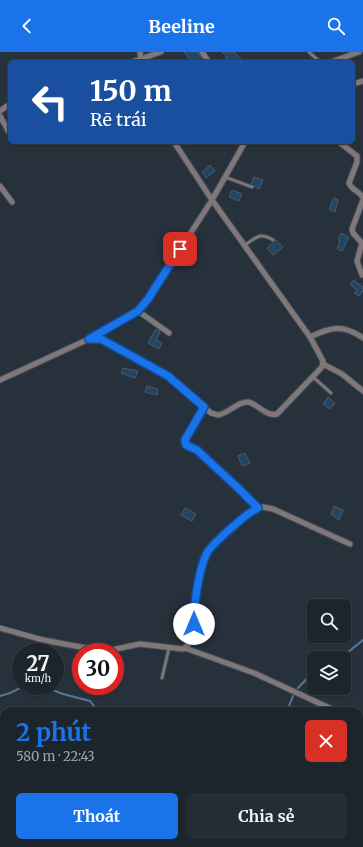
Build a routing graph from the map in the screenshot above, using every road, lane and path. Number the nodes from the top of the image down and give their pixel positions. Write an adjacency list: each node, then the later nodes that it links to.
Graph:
1 (161, 52): 5 (street)
2 (202, 52): 6 (street)
3 (309, 52): 7 (lane)
4 (359, 52): 8 (street)
5 (142, 60)
6 (208, 60)
7 (318, 60)
8 (337, 60)
9 (0, 116): 10 (street)
10 (8, 130)
11 (175, 144): 17 (street)
12 (244, 144): 14 (street)
13 (342, 144): 18 (street)
14 (224, 177): 16 (lane); 17 (street)
15 (0, 186): 19 (street)
16 (252, 187)
17 (212, 200): 21 (street); 23 (street)
18 (363, 201): 22 (street)
19 (12, 202)
20 (273, 240): 21 (lane)
21 (245, 245): 25 (street)
22 (362, 275)
23 (138, 311): 24 (street); 27 (street)
24 (169, 333)
25 (310, 337): 26 (street); 28 (street)
26 (363, 338)
27 (89, 339): 30 (street); 33 (street)
28 (323, 364): 29 (street); 31 (street)
29 (313, 377): 32 (lane); 33 (street)
30 (0, 380)
31 (363, 391)
32 (331, 392)
33 (204, 407): 34 (street)
34 (258, 508): 35 (street); 40 (street)
35 (350, 544)
36 (0, 628): 38 (street)
37 (124, 647): 39 (street)
38 (72, 648)
39 (169, 648): 40 (street); 41 (lane)
40 (185, 648): 42 (street)
41 (162, 678)
42 (327, 707)

